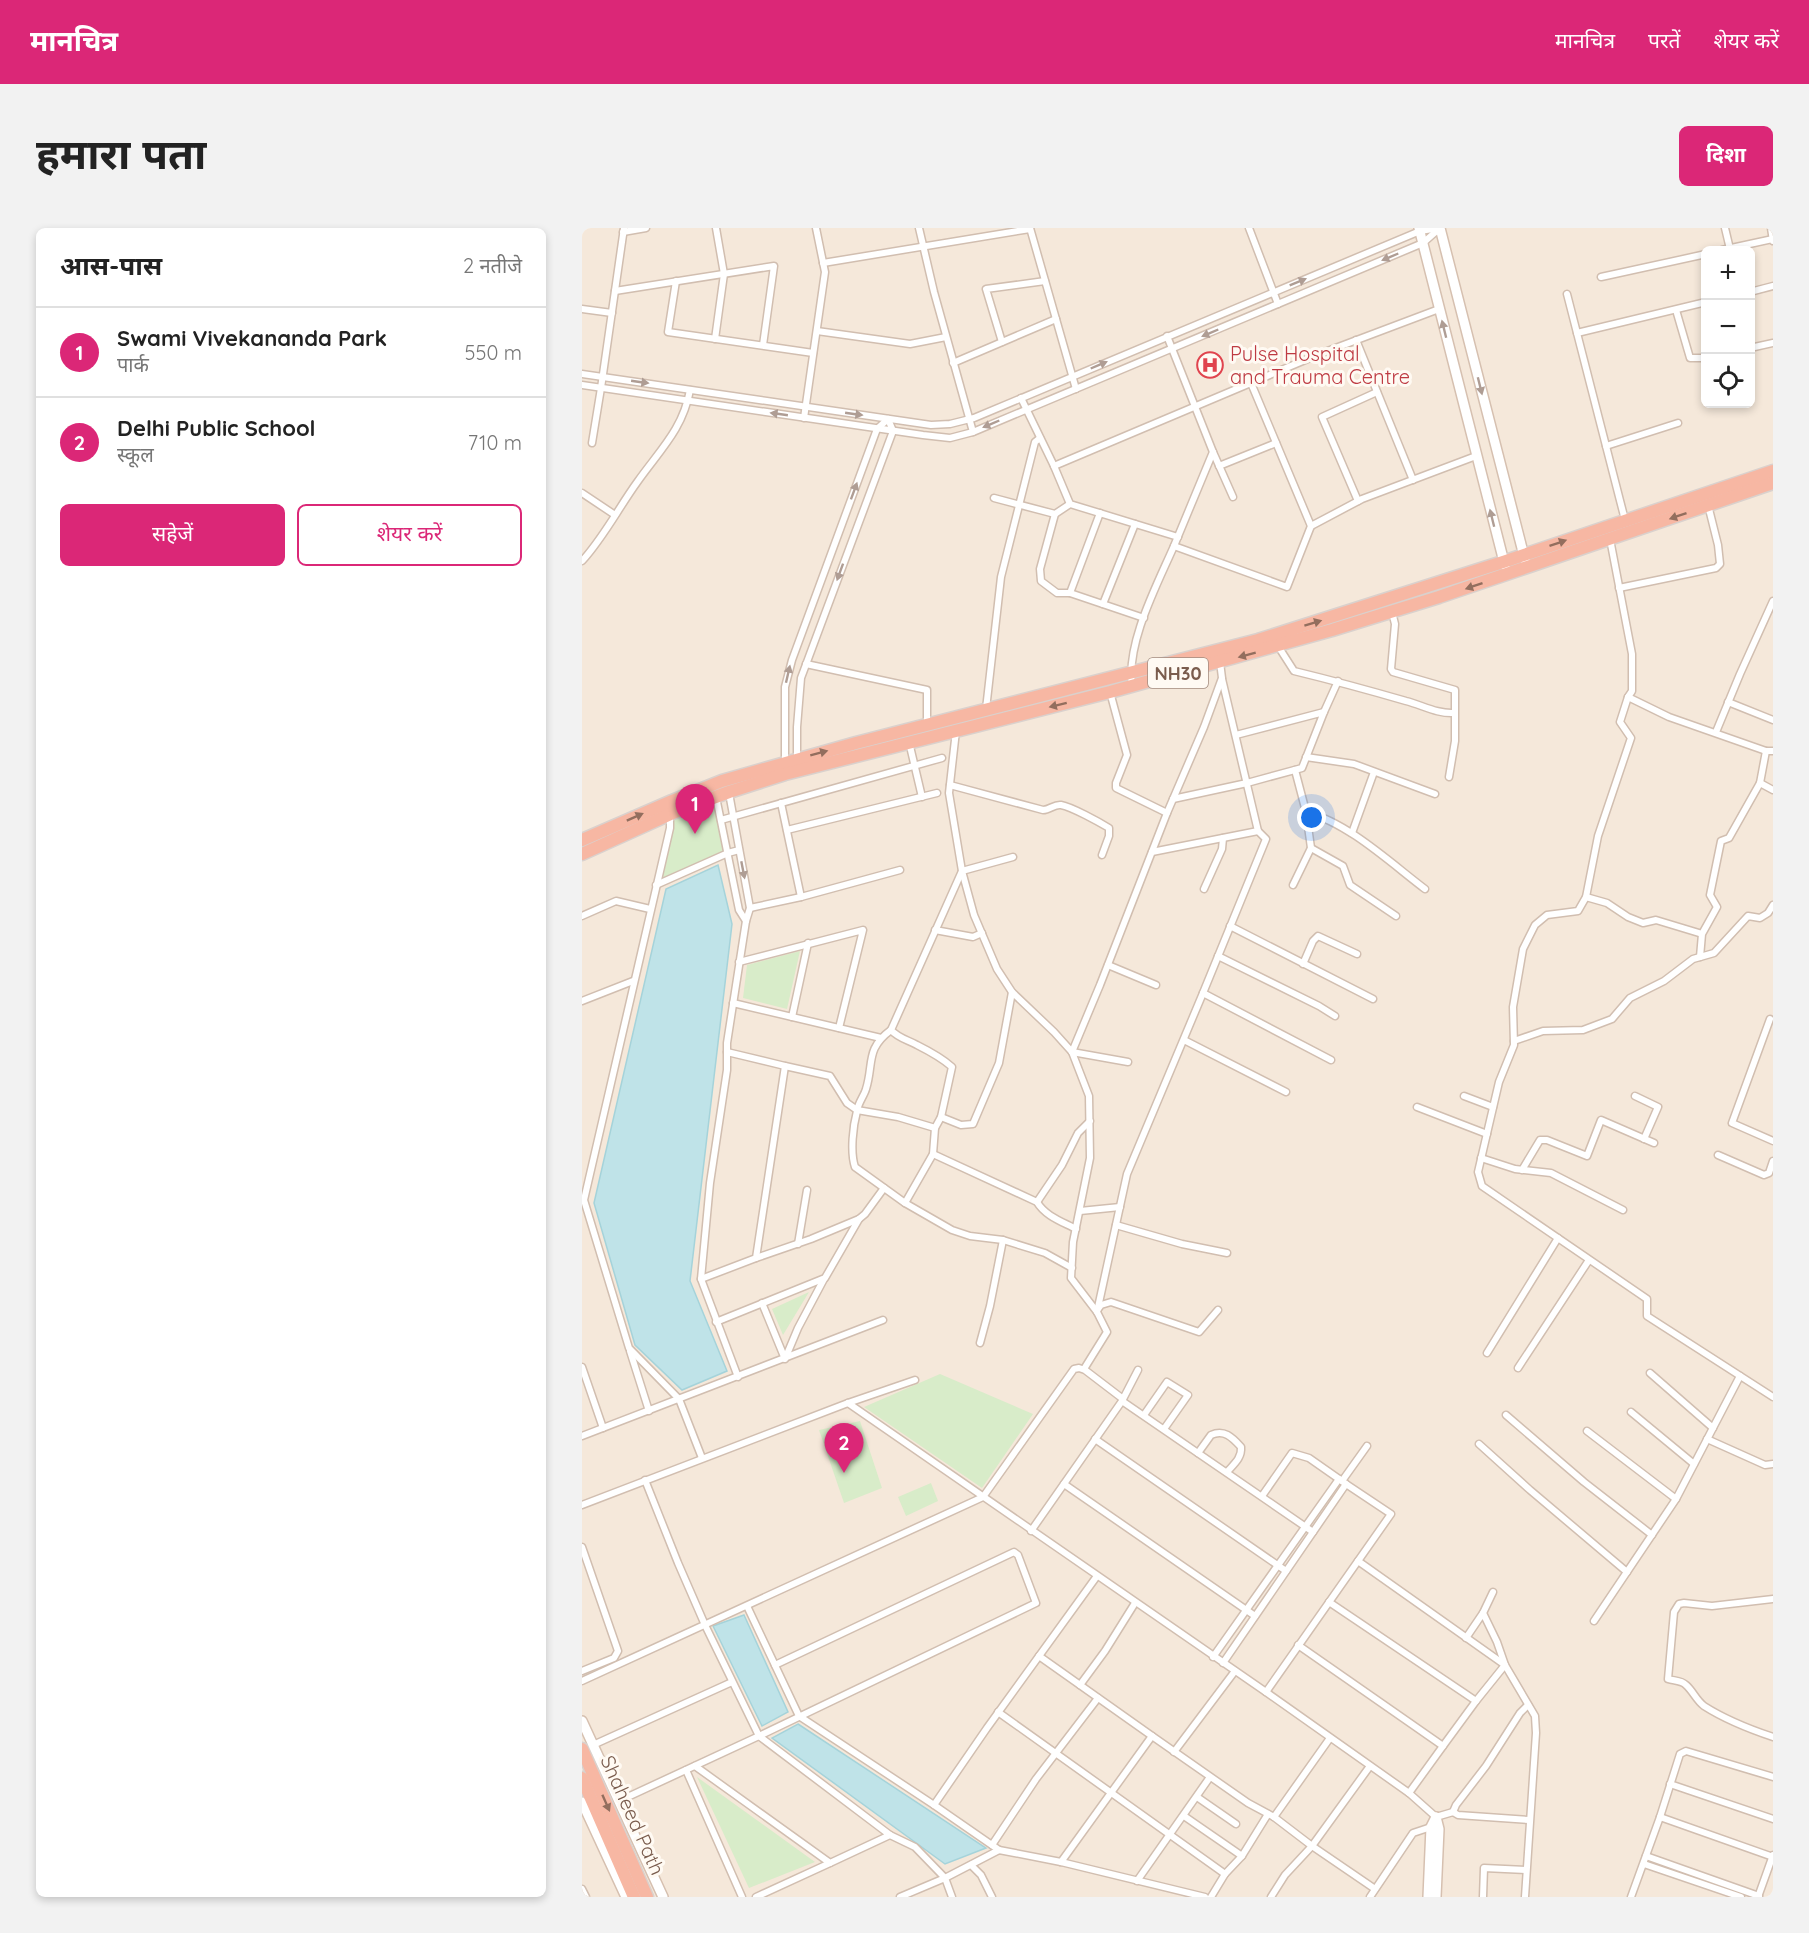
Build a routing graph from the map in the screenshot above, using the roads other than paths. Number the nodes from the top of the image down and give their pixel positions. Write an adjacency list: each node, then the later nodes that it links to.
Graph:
1 (646, 228): 10 (street)
2 (716, 228): 19 (street)
3 (816, 228): 18 (street)
4 (919, 228): 16 (street)
5 (1030, 228): 16 (street); 22 (street)
6 (1249, 228): 26 (street)
7 (1440, 228): 11 (street); 13 (street); 99 (street, one-way to 99)
8 (1725, 228): 14 (street)
9 (1771, 228): 12 (street)
10 (623, 230): 24 (street)
11 (1419, 230): 13 (street); 26 (street, one-way to 11)
12 (1773, 240): 15 (street)
13 (1423, 243): 28 (street, one-way to 28); 31 (street)
14 (1729, 246)
15 (1744, 246)
16 (923, 247): 18 (street); 38 (street)
17 (1701, 255): 20 (street)
18 (823, 263): 35 (street)
19 (724, 274): 21 (street); 39 (street); 43 (street)
20 (1601, 277)
21 (676, 281): 24 (street); 39 (street)
22 (1045, 281): 34 (street); 41 (street)
23 (1773, 286): 25 (street)
24 (615, 291): 33 (street)
25 (1755, 291)
26 (1273, 292): 28 (street); 37 (street)
27 (1567, 294): 36 (street)
28 (1278, 304): 45 (street, one-way to 45)
29 (1701, 304): 32 (street)
30 (582, 309): 33 (street)
31 (1439, 309): 40 (street); 75 (street, one-way to 31)
32 (1676, 310): 36 (street); 47 (street)
33 (612, 313): 51 (street)
34 (1056, 319): 41 (street); 50 (street)
35 (817, 331): 38 (street); 46 (street)
36 (1577, 333): 73 (street)
37 (1167, 336): 45 (street); 50 (street, one-way to 37)
38 (946, 337): 48 (street)
39 (715, 339): 43 (street)
40 (1356, 340): 52 (street); 57 (street)
41 (1002, 342): 48 (street)
42 (1773, 343): 44 (street)
43 (763, 345): 46 (street)
44 (1755, 347)
45 (1173, 350): 55 (street); 61 (street)
46 (813, 353): 60 (street)
47 (1701, 358)
48 (953, 363): 65 (street)
49 (582, 374): 51 (street)
50 (1072, 376): 55 (street); 58 (street)
51 (603, 377): 54 (street); 56 (street, one-way to 56)
52 (1251, 383): 61 (street); 72 (street)
53 (582, 385): 54 (street)
54 (601, 388): 59 (street); 71 (street)
55 (1076, 389): 62 (street)
56 (690, 390): 59 (street); 60 (street)
57 (1377, 392): 79 (street); 84 (street)
58 (1021, 398): 62 (street); 65 (street)
59 (688, 401): 63 (street, one-way to 59); 90 (street)
60 (805, 406): 63 (street); 64 (street, one-way to 64)
61 (1195, 407): 74 (street); 76 (street)
62 (1026, 410): 69 (street, one-way to 69); 70 (street)
63 (804, 418): 67 (street)
64 (888, 419): 65 (street); 67 (street); 68 (street)
65 (969, 419): 69 (street)
66 (1678, 423): 73 (street)
67 (878, 429): 68 (street); 131 (street, one-way to 67)
68 (893, 431): 69 (street); 111 (street, one-way to 111)
69 (973, 432)
70 (1040, 438): 76 (street); 86 (street)
71 (592, 442)
72 (1276, 443): 77 (street); 93 (street)
73 (1606, 446): 91 (street)
74 (1213, 452): 77 (street); 94 (street)
75 (1476, 456): 79 (street); 102 (street, one-way to 75)
76 (1054, 466): 85 (street)
77 (1219, 466): 82 (street)
78 (1773, 471): 91 (highway, NH30)
79 (1413, 480): 84 (street)
80 (1773, 483): 87 (highway, NH30)
81 (582, 493): 90 (street)
82 (1233, 497)
83 (994, 498): 86 (street)
84 (1358, 501): 93 (street)
85 (1070, 504): 88 (street); 89 (street)
86 (1018, 505): 89 (street); 118 (street)
87 (1708, 506): 95 (highway, NH30, one-way to 95); 103 (street)
88 (1100, 513): 92 (street); 104 (street)
89 (1055, 514): 104 (street)
90 (615, 515): 98 (street)
91 (1625, 521): 99 (highway, NH30, one-way to 91)
92 (1135, 524): 94 (street); 106 (street)
93 (1311, 526): 96 (street)
94 (1178, 537): 96 (street)
95 (1610, 539): 101 (highway, NH30); 103 (street)
96 (1174, 546): 108 (street)
97 (582, 549): 98 (street)
98 (589, 554): 100 (street)
99 (1524, 555): 101 (street); 102 (highway, NH30)
100 (582, 561)
101 (1528, 567): 102 (highway, NH30)
102 (1505, 568): 107 (highway, NH30, one-way to 107); 113 (highway, NH30, one-way to 102)
103 (1619, 588): 116 (street)
104 (1070, 593): 106 (street)
105 (1773, 601): 117 (street)
106 (1103, 604): 108 (street)
107 (1392, 612): 109 (highway, NH30); 120 (street)
108 (1144, 618): 113 (street)
109 (1278, 646): 110 (highway, NH30, one-way to 110); 114 (street)
110 (1220, 662): 112 (street); 113 (highway, NH30)
111 (806, 664): 122 (street); 131 (street)
112 (1222, 678): 125 (street); 144 (street)
113 (1131, 679): 115 (highway, NH30); 118 (highway, NH30)
114 (1338, 681): 119 (street); 120 (street)
115 (1110, 692): 123 (highway, NH30, one-way to 123); 146 (street)
116 (1628, 697): 124 (street); 170 (street)
117 (1728, 702): 121 (street); 124 (street)
118 (986, 709): 122 (highway, NH30)
119 (1324, 712): 125 (street); 128 (street)
120 (1454, 714): 134 (street)
121 (1773, 720)
122 (927, 725): 131 (highway, NH30, one-way to 122)
123 (956, 730): 126 (highway, NH30); 137 (street)
124 (1716, 732): 127 (street)
125 (1236, 735): 135 (street)
126 (909, 742): 130 (street); 131 (highway, NH30)
127 (1769, 751): 136 (street)
128 (1306, 757): 132 (street); 133 (street)
129 (942, 758): 130 (street)
130 (915, 765): 143 (street); 145 (street)
131 (791, 766): 139 (highway, NH30); 155 (highway, NH30, one-way to 131)
132 (1295, 770): 135 (street); 147 (street)
133 (1374, 772): 141 (street); 153 (street)
134 (1449, 777)
135 (1247, 783): 144 (street); 152 (street)
136 (1760, 783): 138 (street); 184 (street)
137 (950, 785): 161 (street); 164 (street)
138 (1773, 790)
139 (729, 792): 142 (highway, NH30); 149 (street)
140 (937, 793): 143 (street)
141 (1435, 794)
142 (716, 797): 148 (highway, NH30); 150 (street)
143 (922, 797): 151 (street)
144 (1173, 799): 146 (street)
145 (782, 803): 149 (street); 151 (street)
146 (1167, 813): 158 (street)
147 (1308, 813): 153 (street); 156 (street)
148 (670, 815): 160 (highway, NH30); 165 (street)
149 (733, 816): 150 (street); 157 (street)
150 (721, 820): 159 (street)
151 (787, 830): 169 (street)
152 (1258, 831): 154 (street); 177 (street)
153 (1352, 834): 168 (street)
154 (1223, 838): 158 (street); 167 (street)
155 (582, 840)
156 (1311, 848): 166 (street); 175 (street)
157 (739, 850): 159 (street); 172 (street, one-way to 172)
158 (1152, 852): 187 (street)
159 (728, 853): 165 (street); 176 (street)
160 (582, 854)
161 (1102, 855)
162 (1013, 857): 164 (street)
163 (900, 870): 169 (street)
164 (962, 871): 178 (street); 179 (street)
165 (656, 885): 173 (street)
166 (1293, 885)
167 (1204, 889)
168 (1425, 889)
169 (801, 897): 172 (street)
170 (1586, 897): 180 (street); 202 (street)
171 (1773, 905): 184 (street)
172 (750, 908): 176 (street)
173 (650, 909): 174 (street); 188 (street)
174 (582, 916)
175 (1396, 916)
176 (746, 921): 185 (street)
177 (1230, 926): 183 (street); 186 (street)
178 (935, 930): 179 (street); 199 (street)
179 (982, 933): 190 (street)
180 (1700, 933)
181 (808, 943): 185 (street); 196 (street); 198 (street)
182 (1357, 954): 186 (street)
183 (1218, 956): 191 (street); 195 (street)
184 (1700, 957): 202 (street)
185 (739, 962): 194 (street)
186 (1303, 964): 192 (street)
187 (1108, 965): 189 (street); 204 (street)
188 (633, 981): 193 (street); 230 (street)
189 (1156, 985)
190 (1012, 992): 204 (street); 214 (street)
191 (1203, 993): 201 (street); 205 (street)
192 (1373, 999)
193 (582, 1000)
194 (733, 1003): 196 (street); 203 (street)
195 (1335, 1016)
196 (792, 1017): 198 (street)
197 (1770, 1019): 219 (street)
198 (839, 1028): 200 (street)
199 (891, 1030): 200 (street); 214 (street)
200 (880, 1038): 213 (street)
201 (1184, 1040): 208 (street); 231 (street)
202 (1514, 1041): 212 (street)
203 (727, 1052): 207 (street); 245 (street)
204 (1072, 1052): 206 (street); 215 (street)
205 (1331, 1060)
206 (1128, 1062)
207 (785, 1066): 213 (street); 241 (street)
208 (1286, 1092)
209 (1464, 1096): 212 (street)
210 (1635, 1096): 218 (street)
211 (1417, 1107): 217 (street)
212 (1493, 1107): 217 (street)
213 (857, 1110): 216 (street); 226 (street)
214 (941, 1118): 216 (street)
215 (1090, 1121): 228 (street); 233 (street)
216 (935, 1128): 221 (street)
217 (1487, 1134): 223 (street)
218 (1644, 1139): 220 (street); 225 (street)
219 (1773, 1141)
220 (1654, 1143)
221 (933, 1154): 228 (street); 229 (street)
222 (1718, 1155): 224 (street)
223 (1481, 1158): 225 (street); 237 (street)
224 (1773, 1161)
225 (1522, 1170): 232 (street)
226 (884, 1188): 229 (street); 234 (street)
227 (807, 1190): 239 (street)
228 (1037, 1202): 236 (street)
229 (905, 1203): 238 (street)
230 (583, 1204): 252 (street)
231 (1120, 1207): 233 (street); 235 (street)
232 (1623, 1210)
233 (1080, 1212): 236 (street)
234 (859, 1219): 239 (street); 244 (street)
235 (1116, 1225): 240 (street); 248 (street)
236 (1076, 1229): 243 (street)
237 (1558, 1238): 242 (street); 253 (street)
238 (1003, 1240): 243 (street); 251 (street)
239 (798, 1244): 241 (street)
240 (1227, 1253)
241 (756, 1258): 245 (street)
242 (1589, 1260): 256 (street); 260 (street)
243 (1072, 1268): 248 (street)
244 (825, 1278): 246 (street); 254 (street)
245 (701, 1279): 250 (street)
246 (762, 1303): 250 (street); 254 (street)
247 (1218, 1310): 248 (street)
248 (1096, 1312): 257 (street)
249 (883, 1320): 254 (street)
250 (716, 1322): 261 (street)
251 (980, 1343)
252 (629, 1348): 264 (street); 267 (street)
253 (1487, 1353)
254 (785, 1359): 261 (street)
255 (582, 1367): 271 (street)
256 (1518, 1368)
257 (1084, 1370): 265 (street); 289 (street)
258 (1138, 1370): 265 (street)
259 (1650, 1373): 272 (street)
260 (1740, 1376): 263 (street); 272 (street)
261 (738, 1377): 264 (street)
262 (915, 1380): 266 (street)
263 (1773, 1397)
264 (679, 1399): 267 (street); 281 (street)
265 (1122, 1400): 269 (street); 276 (street)
266 (848, 1403): 281 (street); 289 (street)
267 (649, 1411): 271 (street)
268 (1631, 1412): 282 (street)
269 (1144, 1415): 273 (street); 273 (street)
270 (1506, 1415): 295 (street)
271 (603, 1428): 275 (street)
272 (1713, 1428): 277 (street)
273 (1164, 1429): 280 (street)
274 (1587, 1431): 290 (street)
275 (582, 1437)
276 (1095, 1439): 287 (street); 298 (street)
277 (1707, 1439): 282 (street); 283 (street)
278 (1479, 1444): 300 (street)
279 (1366, 1446): 286 (street)
280 (1198, 1453): 284 (street); 284 (street)
281 (702, 1458): 285 (street)
282 (1694, 1464): 290 (street)
283 (1773, 1464)
284 (1227, 1472): 288 (street)
285 (645, 1480): 291 (street); 311 (street)
286 (1343, 1481): 288 (street); 292 (street); 294 (street); 297 (street)
287 (1064, 1484): 293 (street); 307 (street)
288 (1262, 1496): 292 (street)
289 (983, 1497): 293 (street); 306 (street)
290 (1676, 1499): 295 (street)
291 (582, 1504)
292 (1306, 1526): 294 (street); 298 (street)
293 (1031, 1531): 301 (street)
294 (1313, 1532): 299 (street)
295 (1652, 1535): 300 (street)
296 (582, 1547): 319 (street)
297 (1358, 1561): 304 (street); 312 (street)
298 (1279, 1565): 299 (street); 307 (street)
299 (1286, 1571): 309 (street)
300 (1627, 1572): 310 (street)
301 (1097, 1576): 305 (street); 314 (street)
302 (1493, 1592): 308 (street)
303 (1773, 1599): 333 (street)
304 (1329, 1602): 313 (street); 326 (street)
305 (1135, 1603): 315 (street); 323 (street)
306 (747, 1606): 311 (street); 317 (street)
307 (1247, 1610): 309 (street); 315 (street)
308 (1483, 1613): 312 (street); 318 (street)
309 (1255, 1616): 316 (street)
310 (1594, 1621)
311 (705, 1625): 321 (street); 322 (street)
312 (1466, 1638): 318 (street)
313 (1298, 1645): 324 (street); 335 (street)
314 (1039, 1656): 323 (street); 328 (street)
315 (1213, 1658): 316 (street)
316 (1223, 1663): 320 (street)
317 (775, 1665): 329 (street); 329 (street)
318 (1505, 1665): 326 (street); 327 (street)
319 (582, 1671)
320 (1235, 1671): 324 (street); 337 (street)
321 (582, 1681)
322 (732, 1682): 331 (street); 336 (street)
323 (1080, 1685): 325 (street)
324 (1266, 1692): 334 (street)
325 (1098, 1698): 332 (street); 338 (street)
326 (1476, 1701): 335 (street)
327 (1528, 1705): 352 (street); 358 (street)
328 (999, 1712): 338 (street); 351 (street)
329 (799, 1716): 331 (street); 351 (street)
330 (582, 1721): 336 (street)
331 (759, 1736): 339 (street); 362 (street)
332 (1152, 1736): 337 (street); 346 (street)
333 (1773, 1737)
334 (1330, 1738): 340 (street); 354 (street)
335 (1443, 1746): 347 (street)
336 (587, 1747): 349 (street); 381 (highway, Shaheed Path, one-way to 381)
337 (1174, 1752): 342 (street)
338 (1056, 1754): 346 (street); 363 (street)
339 (695, 1766): 341 (street); 370 (street)
340 (1370, 1766): 347 (street); 364 (street)
341 (686, 1770): 349 (street); 383 (street)
342 (1210, 1777): 348 (street); 354 (street)
343 (1773, 1777): 345 (street)
344 (582, 1778): 380 (highway, Shaheed Path)
345 (1670, 1784): 356 (street); 357 (street)
346 (1112, 1792): 361 (street); 369 (street)
347 (1409, 1793): 355 (street)
348 (1197, 1797): 353 (street); 359 (street)
349 (619, 1801): 382 (street)
350 (582, 1802): 379 (street)
351 (934, 1805): 363 (street)
352 (1454, 1812): 355 (street); 358 (street)
353 (1184, 1816): 361 (street); 366 (street)
354 (1271, 1816): 364 (street); 366 (street)
355 (1436, 1817): 360 (street); 393 (street)
356 (1660, 1817): 367 (street); 368 (street)
357 (1773, 1819)
358 (1529, 1820): 372 (street)
359 (1236, 1824)
360 (1431, 1827): 376 (street); 392 (street)
361 (1171, 1834): 373 (street); 375 (street)
362 (890, 1835): 370 (street); 374 (street)
363 (992, 1845): 365 (street)
364 (1312, 1846): 376 (street); 390 (street)
365 (999, 1850): 369 (street); 371 (street)
366 (1242, 1856): 373 (street)
367 (1773, 1856): 398 (street)
368 (1645, 1860): 396 (street); 397 (street); 398 (street)
369 (1061, 1862): 375 (street)
370 (830, 1863): 384 (street)
371 (971, 1864): 374 (street); 387 (street)
372 (1526, 1870): 394 (street); 395 (street)
373 (1225, 1874): 389 (street)
374 (945, 1878): 385 (street); 386 (street)
375 (1137, 1881): 388 (street)
376 (1375, 1889): 391 (street)
377 (582, 1890): 378 (street)
378 (586, 1897)
379 (626, 1897)
380 (634, 1897)
381 (647, 1897)
382 (663, 1897)
383 (742, 1897)
384 (756, 1897)
385 (900, 1897)
386 (952, 1897)
387 (992, 1897)
388 (1205, 1897)
389 (1211, 1897)
390 (1271, 1897)
391 (1370, 1897)
392 (1428, 1897)
393 (1436, 1897)
394 (1483, 1897)
395 (1525, 1897)
396 (1631, 1897)
397 (1741, 1897)
398 (1759, 1897)

